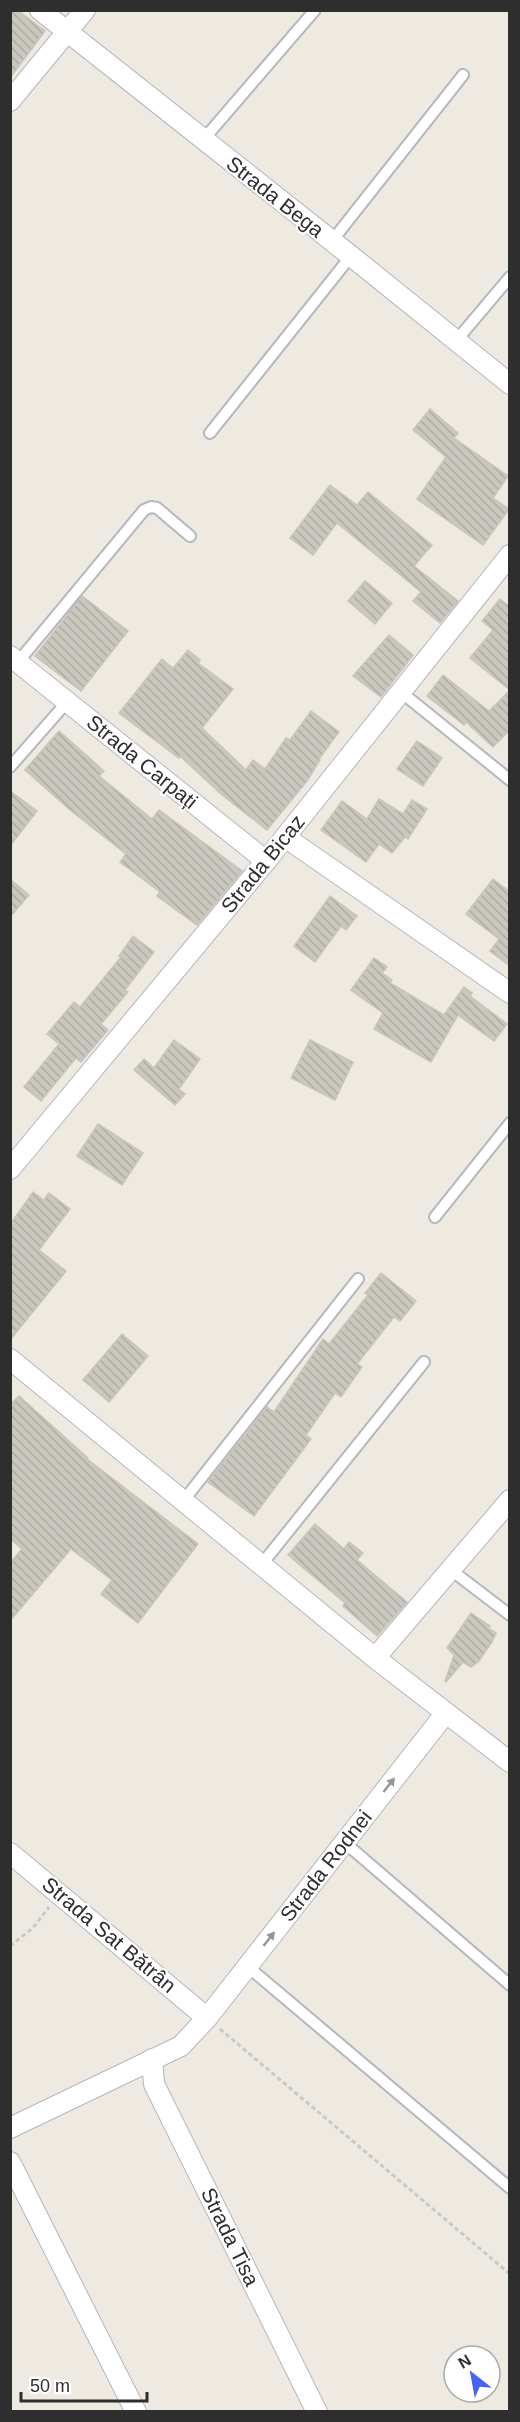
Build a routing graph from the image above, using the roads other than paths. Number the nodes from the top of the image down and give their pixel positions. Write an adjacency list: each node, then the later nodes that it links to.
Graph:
1 (40, 10): 4 (street, Strada Bega)
2 (85, 10): 4 (street)
3 (315, 10): 7 (lane)
4 (67, 32): 6 (street); 7 (street, Strada Bega)
5 (463, 75): 8 (lane)
6 (10, 101)
7 (203, 140): 8 (street, Strada Bega)
8 (332, 241): 9 (street, Strada Bega)
9 (351, 256): 11 (street, Strada Bega); 13 (lane)
10 (510, 277): 11 (lane)
11 (456, 341): 12 (street, Strada Bega)
12 (510, 384)
13 (210, 433)
14 (190, 536): 16 (lane, Strada Carpați)
15 (510, 555): 17 (street, Strada Bicaz)
16 (14, 659): 18 (street, Strada Carpați)
17 (401, 692): 20 (lane); 21 (street, Strada Bicaz)
18 (67, 702): 19 (lane); 22 (street, Strada Carpați)
19 (10, 767)
20 (510, 780)
21 (285, 837): 22 (street, Strada Bicaz); 23 (street)
22 (266, 861): 25 (street, Strada Bicaz)
23 (510, 993)
24 (510, 1123): 26 (lane)
25 (10, 1169)
26 (435, 1217)
27 (358, 1279): 30 (lane)
28 (10, 1359): 30 (street)
29 (424, 1362): 32 (lane)
30 (184, 1500): 32 (street)
31 (510, 1500): 33 (street)
32 (262, 1564): 35 (street)
33 (451, 1570): 34 (lane); 35 (street)
34 (510, 1615)
35 (375, 1658): 36 (street)
36 (445, 1714): 37 (street); 38 (street, Strada Rodnei, one-way to 36)
37 (510, 1762)
38 (344, 1842): 40 (street, Strada Rodnei, one-way to 38); 41 (lane)
39 (10, 1853): 42 (street, Strada Sat Bătrân)
40 (248, 1966): 42 (street, Strada Rodnei); 46 (lane)
41 (510, 1985)
42 (207, 2018): 43 (street, Strada Rodnei)
43 (152, 2059): 44 (street, Strada Rodnei); 48 (street, Strada Tisa)
44 (10, 2128)
45 (10, 2162): 47 (street)
46 (510, 2188)
47 (136, 2412)
48 (317, 2412)

